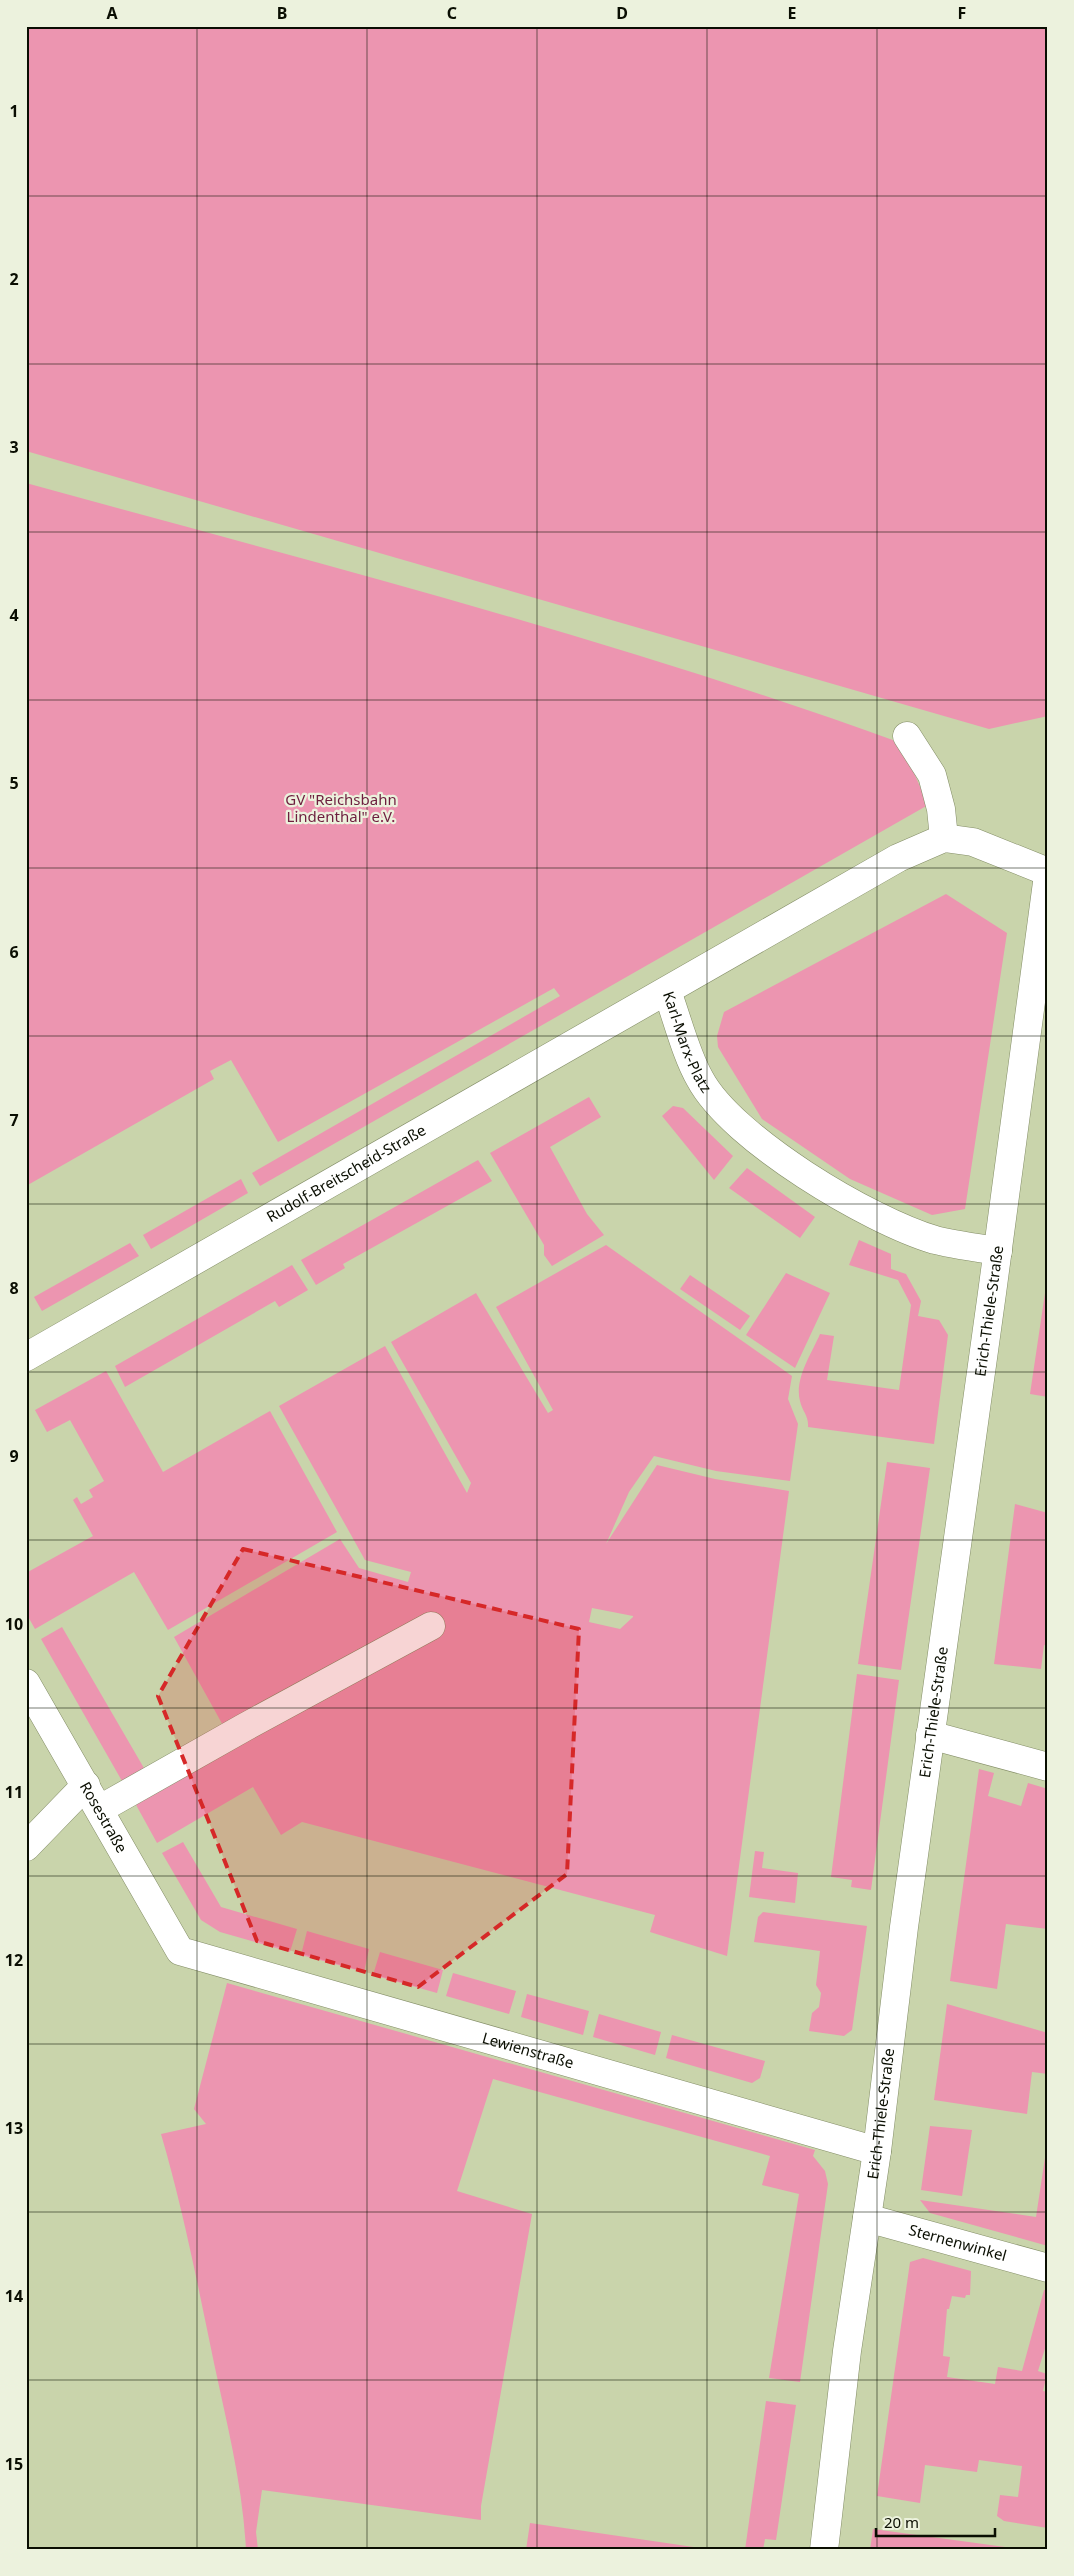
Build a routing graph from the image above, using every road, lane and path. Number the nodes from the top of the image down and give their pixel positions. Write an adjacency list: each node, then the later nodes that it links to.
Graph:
1 (907, 736): 2 (street)
2 (944, 838): 3 (street); 4 (street, Karl-Marx-Platz)
3 (1048, 874): 5 (street, Erich-Thiele-Straße)
4 (667, 991): 5 (street, Karl-Marx-Platz); 6 (street, Rudolf-Breitscheid-Straße)
5 (998, 1251): 9 (street, Erich-Thiele-Straße)
6 (26, 1357)
7 (431, 1626): 12 (street)
8 (26, 1683): 11 (street, Rosestraße)
9 (930, 1735): 10 (street); 15 (street, Erich-Thiele-Straße)
10 (1048, 1767)
11 (86, 1785): 12 (street, Rosestraße); 13 (street)
12 (100, 1809): 14 (street, Rosestraße)
13 (26, 1847)
14 (180, 1952): 15 (street, Lewienstraße)
15 (877, 2151): 16 (street, Erich-Thiele-Straße)
16 (867, 2218): 17 (street, Sternenwinkel); 18 (street, Erich-Thiele-Straße)
17 (1048, 2268)
18 (824, 2550)

